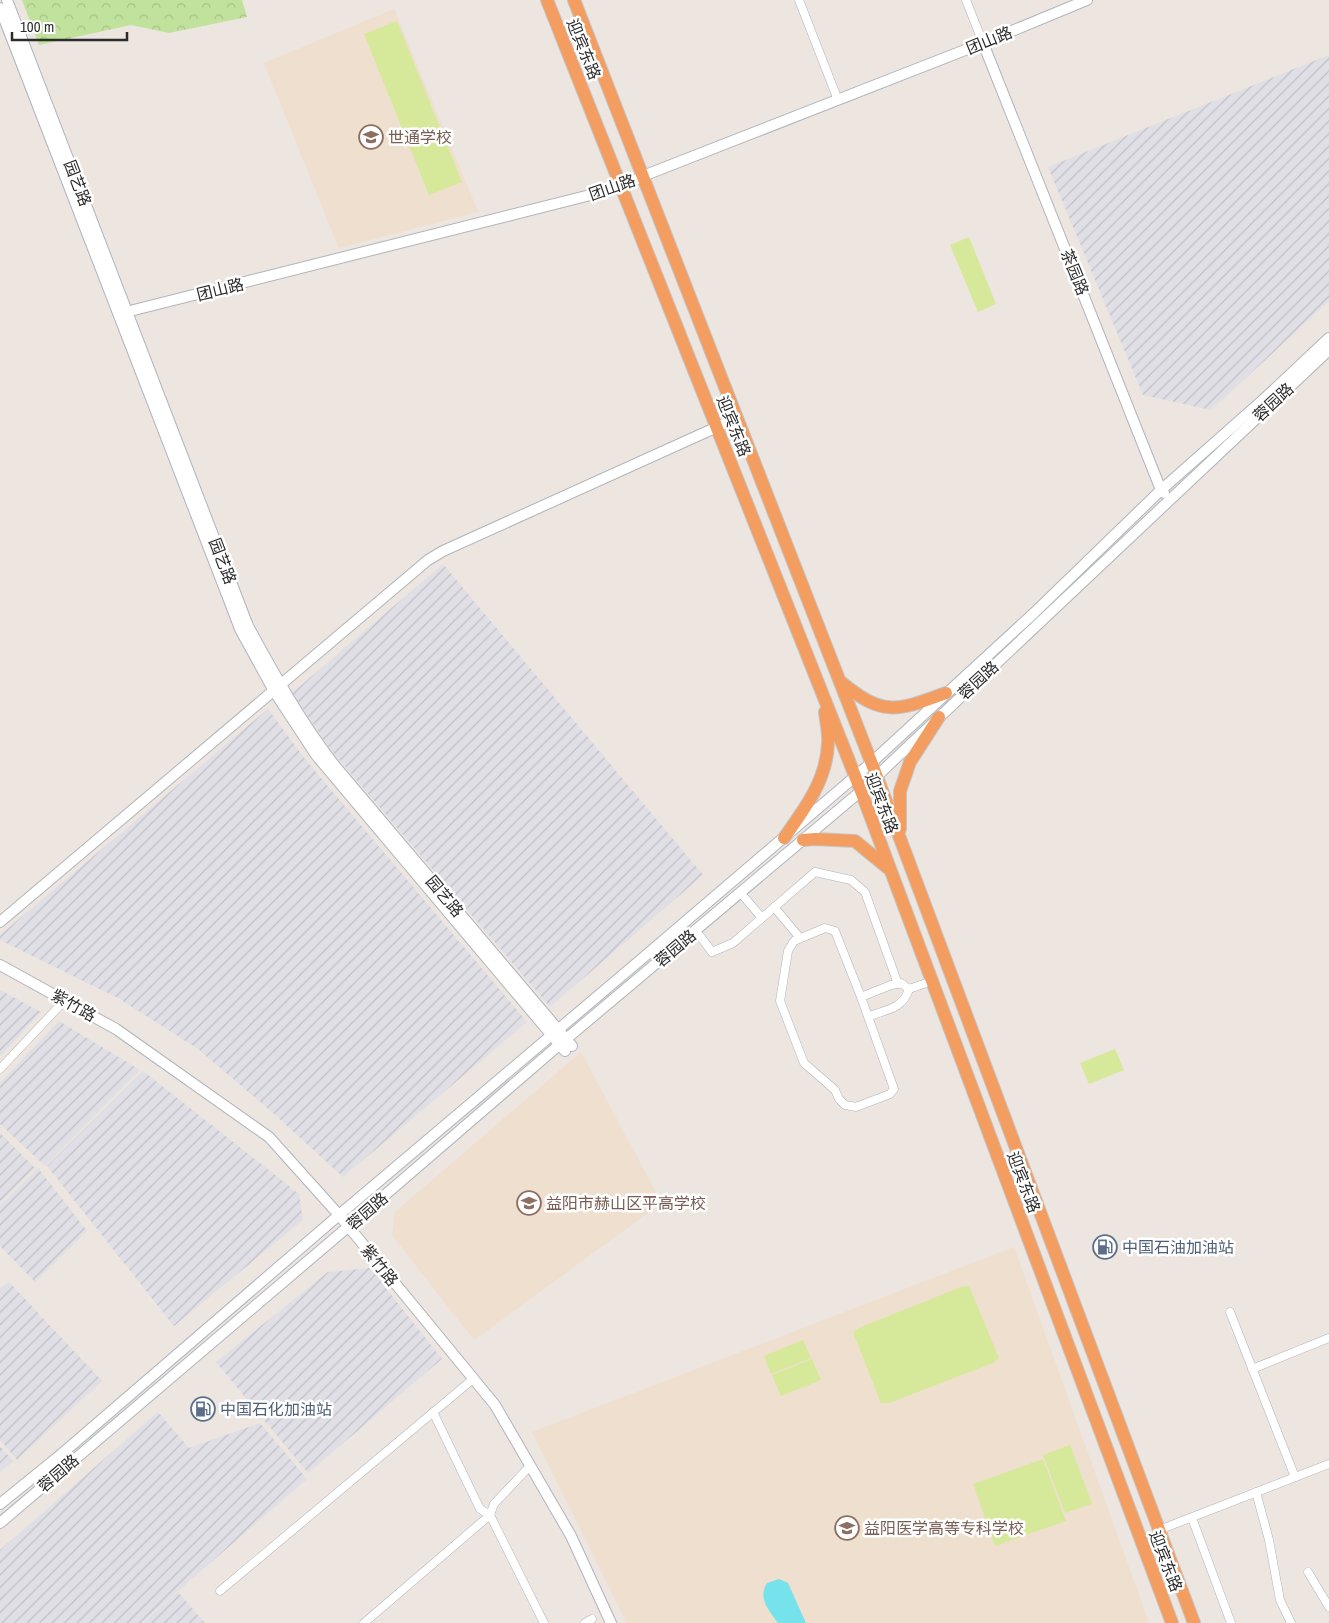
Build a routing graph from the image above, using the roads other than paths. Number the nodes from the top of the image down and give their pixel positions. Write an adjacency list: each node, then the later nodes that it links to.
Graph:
1 (7, 0): 12 (street, 园艺路)
2 (547, 0): 11 (highway, 迎宾东路)
3 (574, 0): 10 (highway, 迎宾东路)
4 (799, 0): 9 (street)
5 (966, 0): 8 (street)
6 (1087, 0): 8 (street, 团山路)
7 (0, 8): 12 (street, 园艺路)
8 (983, 43): 9 (street, 团山路); 17 (street, 茶园路)
9 (838, 100): 10 (street, 团山路)
10 (643, 176): 11 (street, 团山路); 15 (highway, 迎宾东路)
11 (622, 187): 12 (street, 团山路); 16 (highway, 迎宾东路)
12 (123, 313): 21 (street, 园艺路)
13 (1329, 338): 17 (street, 蓉园路)
14 (1329, 350): 18 (street, 蓉园路)
15 (737, 418): 16 (street); 19 (highway, 迎宾东路)
16 (717, 426): 20 (highway, 迎宾东路); 21 (street)
17 (1161, 490): 18 (street, 茶园路); 22 (street, 蓉园路)
18 (1170, 499): 24 (street, 蓉园路)
19 (839, 679): 20 (highway); 22 (highway); 25 (highway, 迎宾东路)
20 (819, 685): 23 (highway, 迎宾东路)
21 (277, 688): 38 (street); 48 (street, 园艺路)
22 (946, 693): 25 (street, 蓉园路)
23 (823, 697): 26 (highway, 迎宾东路); 29 (highway)
24 (940, 717): 27 (street, 蓉园路); 30 (highway)
25 (871, 763): 26 (street, 蓉园路); 27 (highway, 迎宾东路)
26 (855, 776): 28 (highway, 迎宾东路); 29 (street, 蓉园路)
27 (877, 777): 28 (street, 蓉园路); 30 (highway, 迎宾东路)
28 (861, 791): 31 (street, 蓉园路); 32 (highway, 迎宾东路)
29 (784, 838): 48 (street, 蓉园路)
30 (900, 839): 33 (highway, 迎宾东路)
31 (803, 840): 32 (highway); 49 (street, 蓉园路)
32 (889, 869): 34 (highway, 迎宾东路)
33 (915, 879): 34 (highway); 51 (highway, 迎宾东路)
34 (896, 886): 42 (highway, 迎宾东路)
35 (745, 898): 37 (street)
36 (774, 907): 37 (street); 40 (street); 43 (street)
37 (762, 918): 39 (street)
38 (0, 922)
39 (700, 936)
40 (800, 938): 45 (street); 47 (street)
41 (0, 965): 46 (street, 紫竹路)
42 (932, 981): 44 (street); 53 (highway, 迎宾东路)
43 (898, 984): 44 (street); 45 (street)
44 (909, 989): 47 (street)
45 (861, 997): 47 (street)
46 (65, 1000): 50 (street); 52 (street, 紫竹路)
47 (868, 1016)
48 (555, 1033): 49 (street, 园艺路); 52 (street, 蓉园路)
49 (566, 1045): 54 (street, 蓉园路)
50 (0, 1069)
51 (1040, 1213): 53 (highway); 68 (highway, 迎宾东路)
52 (339, 1215): 54 (street, 紫竹路); 64 (street, 蓉园路)
53 (1021, 1221): 75 (highway, 迎宾东路)
54 (349, 1226): 58 (street, 紫竹路); 67 (street, 蓉园路)
55 (1230, 1312): 57 (street)
56 (1329, 1338): 57 (street)
57 (1252, 1370): 62 (street)
58 (473, 1379): 59 (street); 61 (street, 紫竹路)
59 (433, 1412): 65 (street); 70 (street)
60 (1329, 1464): 62 (street)
61 (530, 1466): 65 (street); 74 (street, 紫竹路)
62 (1295, 1478): 63 (street)
63 (1256, 1492): 66 (street); 78 (street)
64 (0, 1504)
65 (490, 1515): 72 (street); 73 (street)
66 (1192, 1518): 68 (street); 77 (street)
67 (0, 1523)
68 (1159, 1530): 76 (highway, 迎宾东路)
69 (1308, 1572): 71 (street)
70 (220, 1590)
71 (1329, 1607)
72 (364, 1623)
73 (544, 1623)
74 (611, 1623)
75 (1172, 1623)
76 (1194, 1623)
77 (1231, 1623)
78 (1291, 1623)

